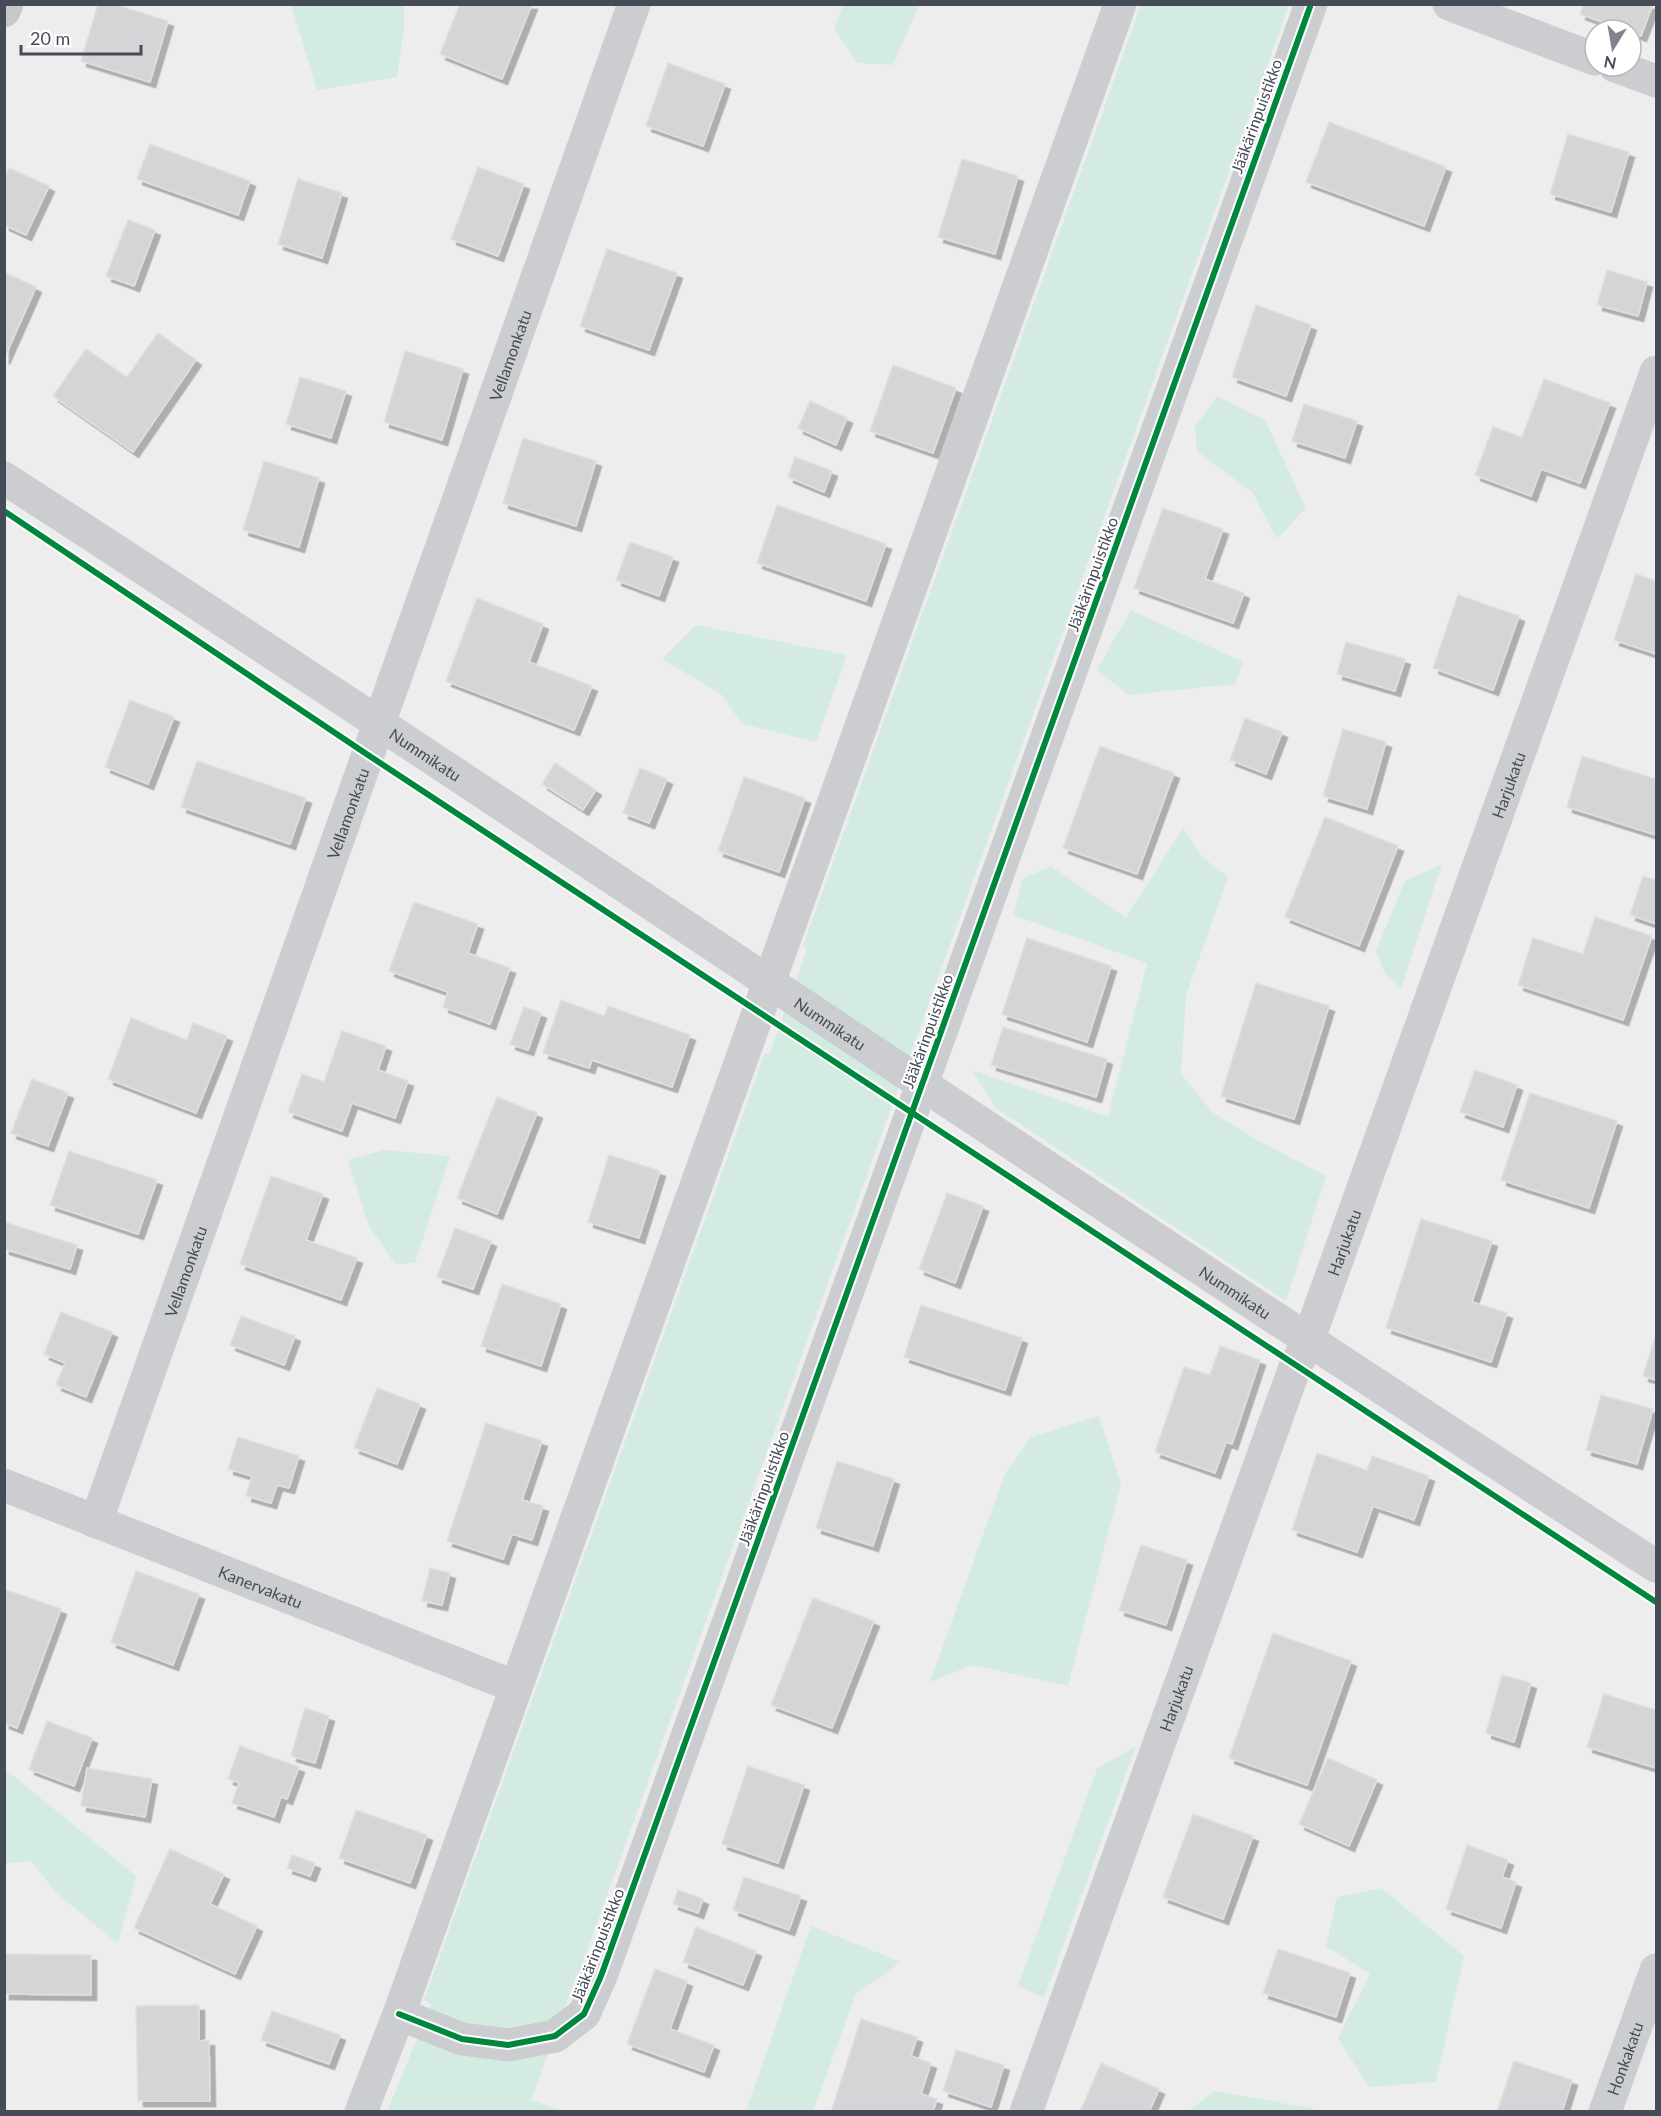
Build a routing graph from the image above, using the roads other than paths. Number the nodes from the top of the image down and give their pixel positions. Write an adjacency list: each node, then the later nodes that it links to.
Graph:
1 (7, 4): 6 (main road)
2 (634, 4): 10 (street, Vellamonkatu)
3 (1120, 4): 11 (street)
4 (1311, 4): 12 (street, Jääkärinpuistikko)
5 (1449, 4): 7 (street)
6 (4, 11)
7 (1583, 54)
8 (1656, 372): 13 (street, Harjukatu)
9 (4, 478): 10 (street, Nummikatu)
10 (379, 724): 11 (street, Nummikatu); 15 (street, Vellamonkatu)
11 (770, 980): 12 (street, Nummikatu); 17 (street)
12 (923, 1084): 13 (street, Nummikatu); 19 (street, Jääkärinpuistikko)
13 (1308, 1341): 16 (street, Nummikatu); 21 (street, Harjukatu)
14 (4, 1485): 15 (street, Kanervakatu)
15 (96, 1522): 17 (street, Kanervakatu)
16 (1656, 1566)
17 (516, 1687): 19 (street)
18 (1656, 1970): 22 (street, Honkakatu)
19 (399, 2014): 20 (street)
20 (361, 2112)
21 (1026, 2112)
22 (1605, 2112)

